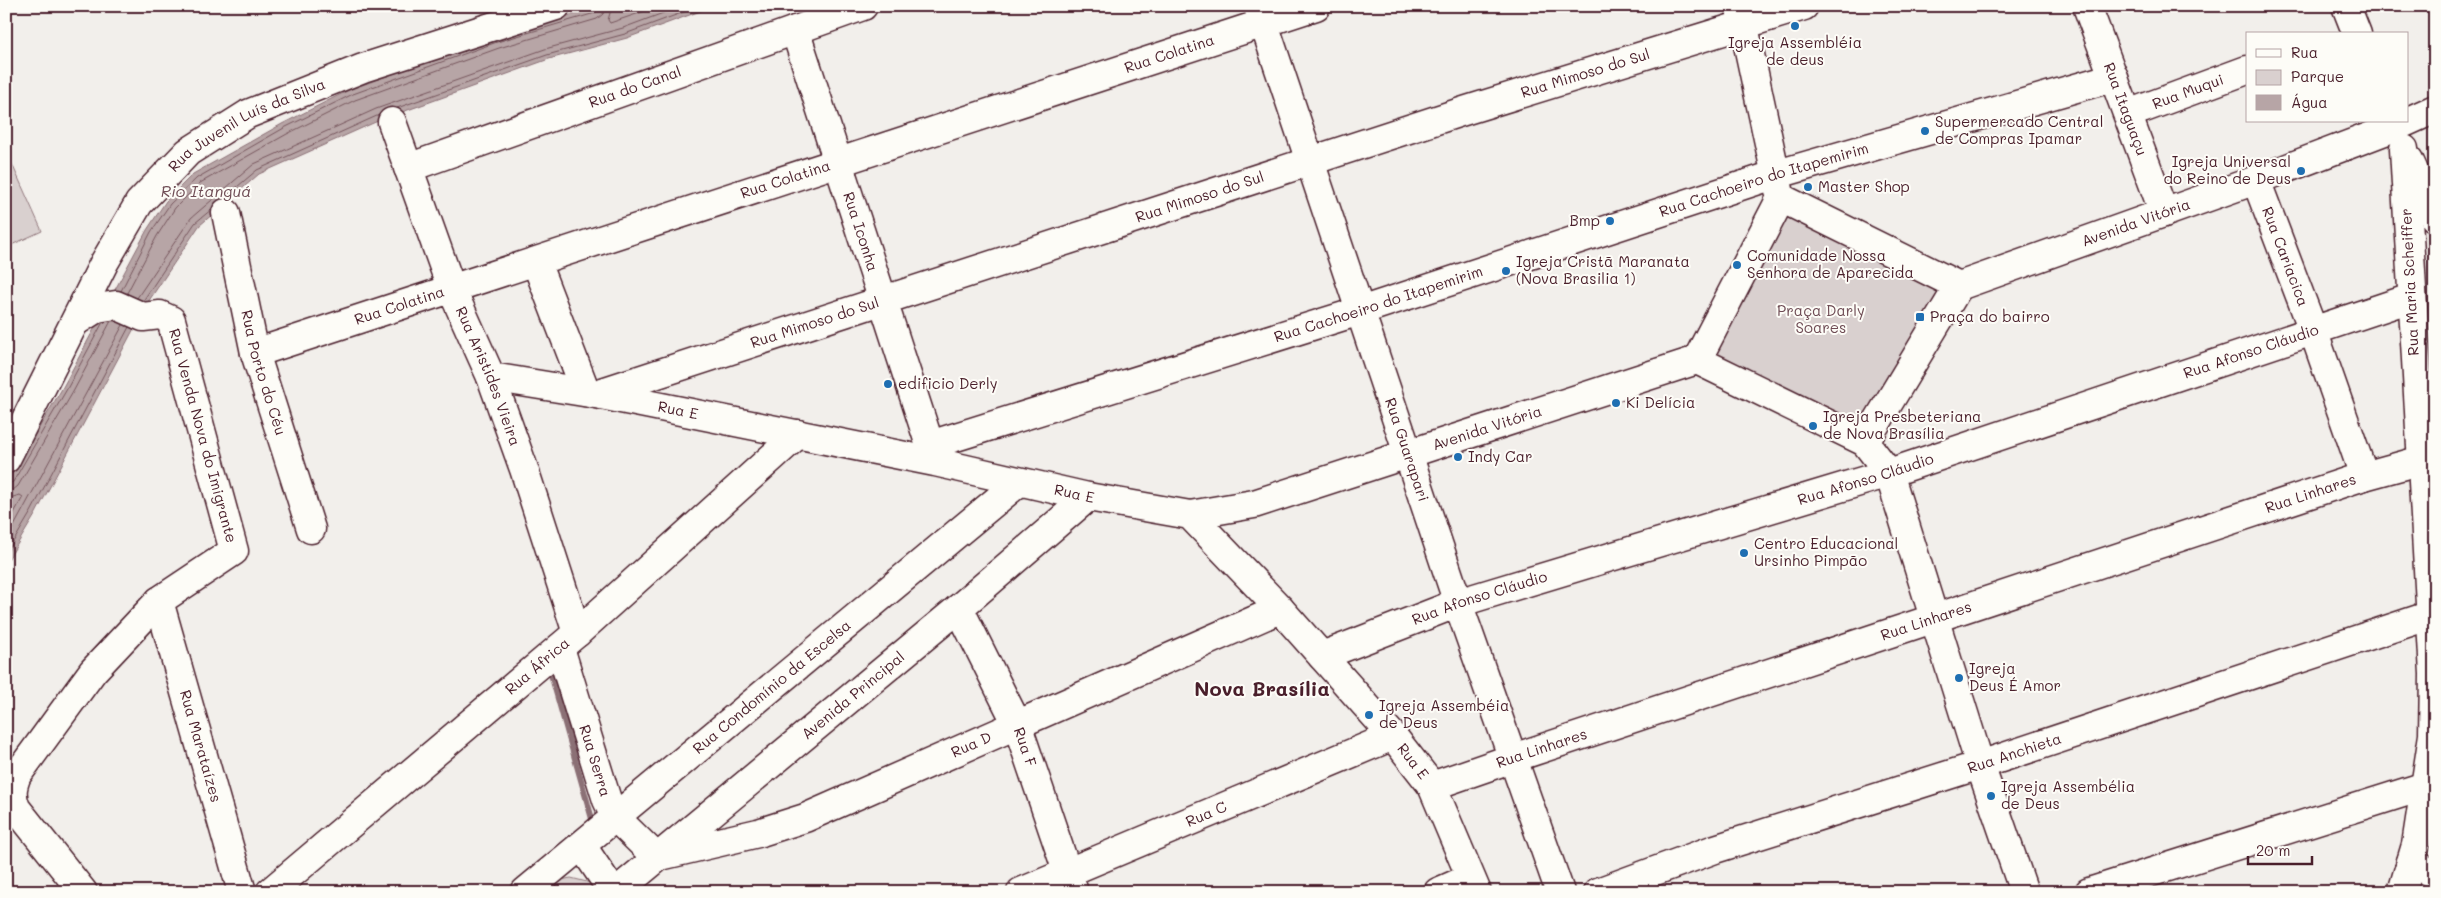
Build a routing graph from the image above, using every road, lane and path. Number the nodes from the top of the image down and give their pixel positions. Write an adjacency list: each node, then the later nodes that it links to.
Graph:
1 (556, 6): 6 (street, Rua Juvenil Luís da Silva)
2 (863, 6): 9 (street, Rua do Canal)
3 (1316, 6): 7 (street, Rua Colatina)
4 (1804, 6): 8 (street, Rua Mimoso do Sul)
5 (2088, 6): 11 (street, Rua Itaguaçu)
6 (506, 14): 30 (street, Rua Juvenil Luís da Silva)
7 (1261, 15): 16 (street, Rua Guarapari); 17 (street, Rua Colatina)
8 (1743, 15): 16 (street, Rua Mimoso do Sul); 20 (street)
9 (795, 30): 17 (street, Rua Iconha); 18 (street, Rua do Canal)
10 (2246, 70): 13 (street, Rua Muqui)
11 (2114, 76): 13 (street, Rua Itaguaçu); 20 (street, Rua Cachoeiro do Itapemirim)
12 (2435, 109): 15 (street, Avenida Vitória)
13 (2128, 114): 22 (street, Rua Itaguaçu)
14 (392, 122): 18 (street, Rua Aristides Vieira)
15 (2397, 133): 19 (street, Avenida Vitória); 23 (street); 27 (street, Rua Maria Scheiffer)
16 (1310, 161): 28 (street, Rua Mimoso do Sul); 29 (street, Rua Guarapari)
17 (838, 163): 24 (street, Rua Colatina); 28 (street, Rua Iconha)
18 (408, 168): 26 (street, Rua Aristides Vieira)
19 (2256, 180): 22 (street, Avenida Vitória); 31 (street, Rua Cariacica)
20 (1778, 187): 25 (street); 29 (street, Rua Cachoeiro do Itapemirim); 33 (street)
21 (226, 213): 32 (street, Rua Porto do Céu)
22 (2164, 213): 25 (street, Avenida Vitória)
23 (2435, 218)
24 (536, 262): 26 (street, Rua Colatina); 35 (street)
25 (1959, 286): 37 (street)
26 (452, 290): 32 (street, Rua Colatina); 34 (street, Rua Aristides Vieira)
27 (2411, 298): 31 (street, Rua Afonso Cláudio); 41 (street, Rua Maria Scheiffer)
28 (883, 300): 35 (street, Rua Mimoso do Sul); 38 (street, Rua Iconha)
29 (1360, 311): 38 (street, Rua Cachoeiro do Itapemirim); 39 (street, Rua Guarapari)
30 (75, 322): 40 (street, Rua Juvenil Luís da Silva); 49 (street, Rua Venda Nova do Imigrante)
31 (2313, 330): 42 (street, Rua Afonso Cláudio); 43 (street, Rua Cariacica)
32 (254, 353): 48 (street, Rua Porto do Céu)
33 (1697, 360): 37 (street); 39 (street, Avenida Vitória)
34 (490, 377): 35 (street, Rua E); 55 (street, Rua Aristides Vieira)
35 (591, 393): 36 (street, Rua E)
36 (798, 434): 38 (street, Rua E); 55 (street, Rua África)
37 (1864, 442): 42 (street)
38 (933, 453): 44 (street, Rua E)
39 (1408, 454): 47 (street, Avenida Vitória); 50 (street, Rua Guarapari)
40 (6, 458)
41 (2422, 460): 43 (street, Rua Linhares); 46 (street, Rua Maria Scheiffer)
42 (1889, 473): 50 (street, Rua Afonso Cláudio); 54 (street)
43 (2364, 476): 54 (street, Rua Linhares)
44 (1019, 482): 45 (street, Rua E); 63 (street, Rua Condomínio da Escelsa)
45 (1088, 497): 47 (street, Rua E); 51 (street, Avenida Principal)
46 (2430, 499): 53 (street, Rua Maria Scheiffer)
47 (1190, 515): 52 (street, Rua E)
48 (311, 529)
49 (159, 601): 70 (street); 71 (street, Rua Marataízes)
50 (1458, 603): 56 (street, Rua Afonso Cláudio); 59 (street, Rua Guarapari)
51 (959, 608): 57 (street, Rua F); 65 (street, Avenida Principal)
52 (1280, 609): 56 (street, Rua E); 57 (street, Rua D)
53 (2431, 615): 60 (street, Rua Anchieta); 62 (street, Rua Maria Scheiffer)
54 (1935, 618): 59 (street, Rua Linhares); 60 (street)
55 (569, 640): 63 (street, Rua Serra); 72 (street, Rua África)
56 (1322, 656): 58 (street, Rua E)
57 (1017, 724): 65 (street, Rua D); 68 (street, Rua F)
58 (1393, 736): 61 (street, Rua E); 68 (street, Rua C)
59 (1513, 758): 61 (street, Rua Linhares); 77 (street, Rua Guarapari)
60 (1980, 765): 78 (street, Rua Anchieta); 79 (street)
61 (1432, 786): 69 (street, Rua E)
62 (2425, 786): 66 (street, Rua Maria Scheiffer); 80 (street)
63 (615, 816): 64 (street, Rua Condomínio da Escelsa); 65 (street, Rua Serra)
64 (582, 846): 73 (street, Rua Condomínio da Escelsa); 74 (street)
65 (656, 857): 74 (street, Avenida Principal)
66 (2411, 862): 67 (street); 81 (street, Rua Maria Scheiffer)
67 (2435, 876)
68 (1071, 883): 75 (street, Rua C)
69 (1474, 885): 76 (street)
70 (83, 892)
71 (242, 892)
72 (270, 892)
73 (525, 892)
74 (615, 892)
75 (1021, 892)
76 (1438, 892)
77 (1560, 892)
78 (1598, 892)
79 (2024, 892)
80 (2089, 892)
81 (2402, 892)

